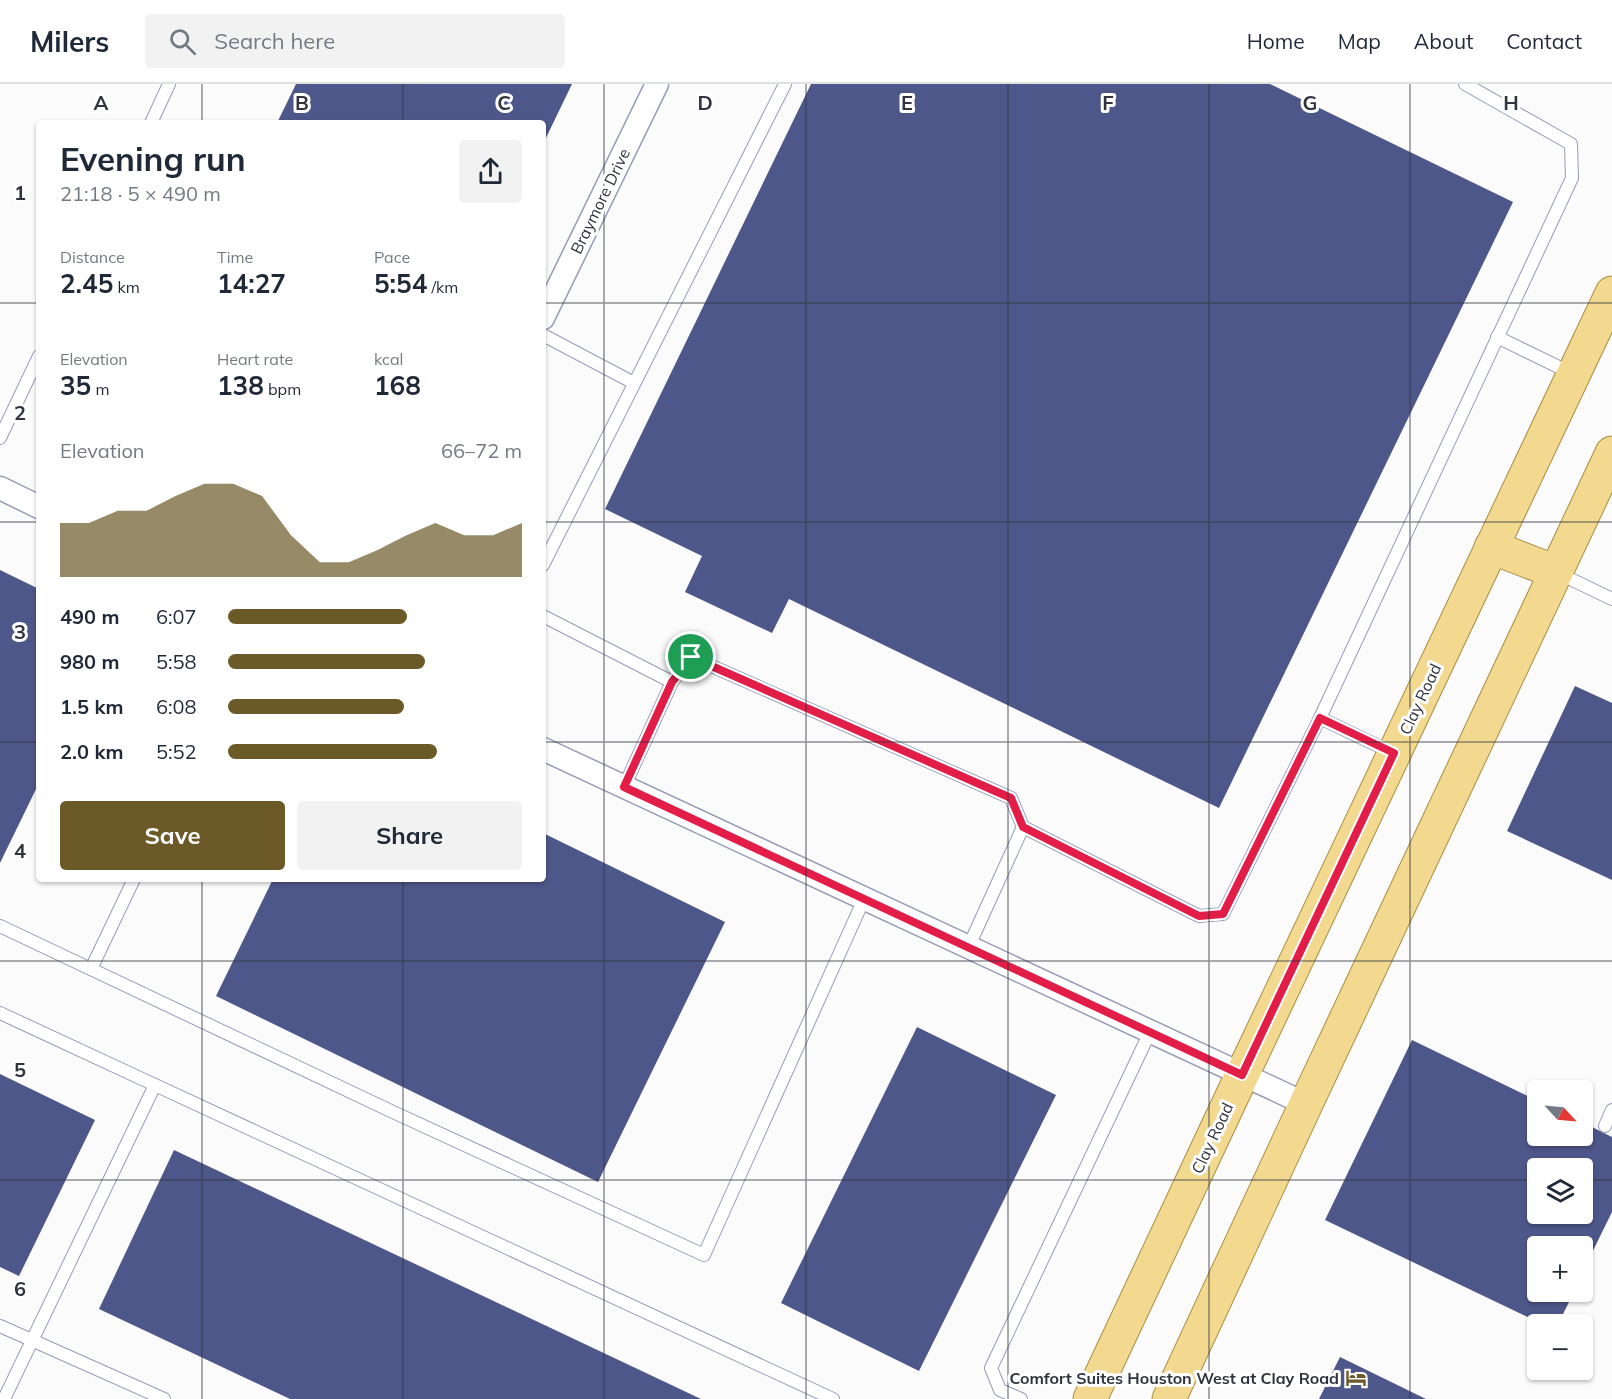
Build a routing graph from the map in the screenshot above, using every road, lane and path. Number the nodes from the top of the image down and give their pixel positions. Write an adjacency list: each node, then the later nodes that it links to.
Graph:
1 (170, 84): 5 (lane)
2 (657, 84): 7 (street, Braymore Drive)
3 (785, 84): 12 (lane)
4 (1465, 84): 9 (lane)
5 (152, 120)
6 (1612, 293): 11 (main road, Clay Road)
7 (546, 312)
8 (546, 337): 12 (lane)
9 (1497, 337): 11 (lane); 23 (lane)
10 (36, 363): 13 (lane)
11 (1574, 374): 17 (main road, Clay Road)
12 (634, 383): 18 (lane)
13 (0, 438)
14 (1612, 453): 19 (main road)
15 (0, 488): 16 (street)
16 (36, 506)
17 (1491, 548): 19 (main road); 25 (main road, Clay Road)
18 (546, 560)
19 (1556, 572): 20 (lane); 37 (main road)
20 (1612, 599)
21 (546, 618): 22 (lane)
22 (672, 682): 26 (lane); 27 (lane)
23 (1320, 718): 25 (lane); 27 (lane)
24 (546, 750): 26 (street)
25 (1394, 753): 35 (main road, Clay Road)
26 (624, 787): 29 (street)
27 (1023, 827): 31 (lane)
28 (133, 882): 32 (lane)
29 (864, 899): 31 (street); 32 (lane)
30 (0, 926): 32 (lane)
31 (968, 948): 34 (street)
32 (91, 969)
33 (0, 1013): 36 (lane)
34 (1150, 1032): 35 (street); 45 (lane)
35 (1242, 1075): 37 (street); 46 (main road, Clay Road)
36 (155, 1085): 41 (lane); 44 (lane)
37 (1306, 1104): 47 (main road)
38 (1612, 1110): 39 (lane)
39 (1605, 1126)
40 (0, 1326): 41 (lane)
41 (32, 1341): 42 (lane); 43 (lane)
42 (4, 1399)
43 (164, 1399)
44 (833, 1399)
45 (1021, 1399)
46 (1090, 1399)
47 (1169, 1399)

